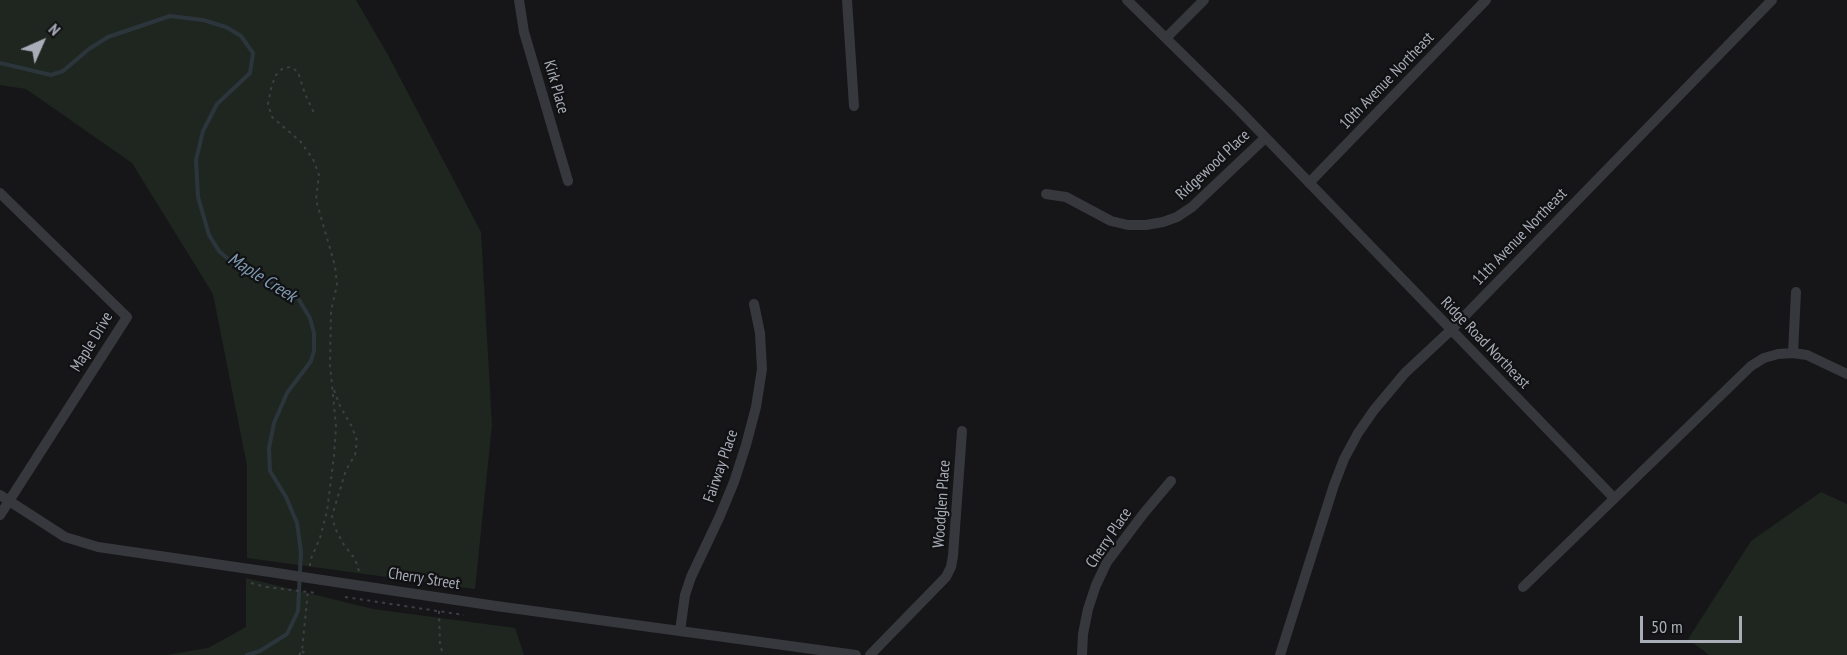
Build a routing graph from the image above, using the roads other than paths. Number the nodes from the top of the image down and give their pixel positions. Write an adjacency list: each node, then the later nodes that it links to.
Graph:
1 (519, 0): 10 (street, Kirk Place)
2 (847, 0): 8 (street)
3 (1127, 0): 7 (street, Ridge Road Northeast)
4 (1204, 0): 7 (street)
5 (1486, 0): 11 (street, 10th Avenue Northeast)
6 (1772, 0): 16 (street, 11th Avenue Northeast)
7 (1166, 38): 9 (street, Ridge Road Northeast)
8 (854, 106)
9 (1265, 138): 11 (street, Ridge Road Northeast); 13 (street, Ridgewood Place)
10 (568, 181)
11 (1309, 183): 16 (street, Ridge Road Northeast)
12 (0, 194): 21 (street, Maple Drive)
13 (1046, 194)
14 (1796, 292): 17 (street)
15 (754, 304): 25 (street, Fairway Place)
16 (1451, 330): 22 (street, Ridge Road Northeast); 29 (street, 11th Avenue Northeast)
17 (1793, 353): 18 (street); 22 (street)
18 (1847, 374)
19 (962, 431): 27 (street, Woodglen Place)
20 (1172, 481): 28 (street, Cherry Place)
21 (5, 498): 23 (street); 25 (street, Cherry Street, bridge)
22 (1614, 498): 24 (street)
23 (0, 515)
24 (1523, 587)
25 (680, 632): 26 (street, Cherry Street)
26 (856, 655)
27 (870, 655)
28 (1082, 655)
29 (1280, 655)

